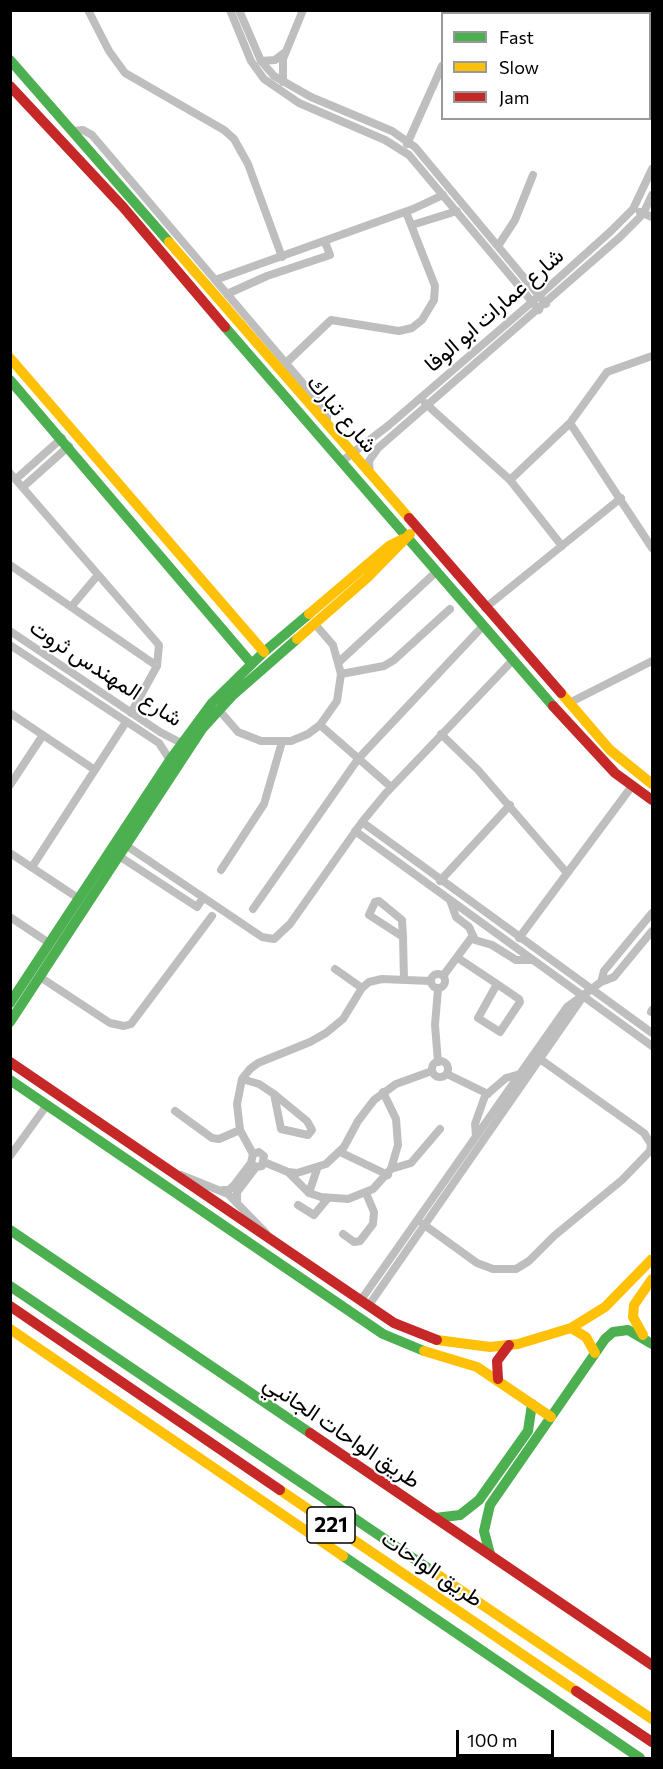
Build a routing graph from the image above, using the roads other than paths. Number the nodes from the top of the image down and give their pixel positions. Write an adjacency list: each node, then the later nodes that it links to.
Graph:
1 (88, 10): 28 (street)
2 (230, 10): 11 (street)
3 (239, 10): 7 (street)
4 (303, 10): 5 (street)
5 (285, 52): 7 (street); 9 (street)
6 (10, 60): 12 (main road, شارع تبارك)
7 (261, 61): 9 (street)
8 (441, 68): 13 (street)
9 (285, 83): 11 (street); 13 (street)
10 (10, 86): 47 (main road, شارع تبارك)
11 (282, 93): 14 (street)
12 (72, 130): 30 (street); 44 (main road, شارع تبارك)
13 (408, 142): 14 (street); 26 (street)
14 (404, 151): 17 (street)
15 (652, 169): 19 (street, شارع عمارات ابو الوفا)
16 (533, 175): 26 (street)
17 (443, 195): 21 (street); 22 (street)
18 (652, 195): 20 (street, شارع عمارات ابو الوفا)
19 (635, 205): 20 (street); 32 (street, شارع عمارات ابو الوفا)
20 (648, 209): 23 (street); 34 (street, شارع عمارات ابو الوفا)
21 (406, 212): 24 (street); 25 (street)
22 (457, 212): 24 (street); 33 (street)
23 (652, 217)
24 (412, 225): 38 (street)
25 (325, 243): 27 (street); 29 (street)
26 (498, 246): 32 (street)
27 (306, 249): 28 (street); 29 (street)
28 (282, 257): 30 (street)
29 (309, 262): 31 (street)
30 (215, 280): 31 (street)
31 (226, 294): 38 (street)
32 (539, 296): 33 (street, شارع عمارات ابو الوفا); 34 (street)
33 (532, 302): 35 (street); 41 (street, شارع عمارات ابو الوفا)
34 (546, 304): 35 (street, شارع عمارات ابو الوفا)
35 (539, 310): 42 (street, شارع عمارات ابو الوفا)
36 (652, 356): 43 (street)
37 (10, 358): 39 (main road)
38 (286, 363): 44 (street)
39 (20, 369): 40 (main road); 69 (main road)
40 (10, 378): 45 (main road)
41 (420, 398): 42 (street); 46 (street, شارع عمارات ابو الوفا)
42 (428, 406): 49 (street, شارع عمارات ابو الوفا); 50 (street)
43 (570, 423): 50 (street); 52 (street)
44 (327, 426): 46 (main road, شارع تبارك)
45 (65, 442): 48 (street); 51 (street); 73 (main road)
46 (352, 453): 47 (street, شارع عمارات ابو الوفا); 49 (main road, شارع تبارك)
47 (341, 462): 54 (main road, شارع تبارك)
48 (13, 476): 51 (street)
49 (370, 476): 53 (main road, شارع تبارك)
50 (510, 480): 55 (street)
51 (23, 487): 59 (street)
52 (621, 498): 55 (street); 56 (street)
53 (416, 529): 54 (main road); 60 (main road, شارع تبارك)
54 (406, 538): 58 (main road, شارع تبارك); 65 (main road); 69 (main road)
55 (562, 546): 63 (street)
56 (652, 548)
57 (10, 565): 62 (street)
58 (435, 573): 61 (main road, شارع تبارك); 72 (street)
59 (98, 575): 62 (street); 74 (street)
60 (470, 591): 61 (main road); 63 (main road, شارع تبارك)
61 (459, 601): 66 (main road, شارع تبارك)
62 (71, 607): 74 (street)
63 (485, 608): 76 (main road, شارع تبارك)
64 (450, 609): 75 (street)
65 (314, 623): 72 (street); 77 (main road)
66 (482, 627): 70 (main road, شارع تبارك); 88 (street)
67 (10, 631): 79 (street, شارع المهندس ثروت)
68 (10, 645): 80 (street, شارع المهندس ثروت)
69 (264, 652): 73 (main road)
70 (513, 660): 82 (street); 93 (main road, شارع تبارك)
71 (652, 661): 76 (street)
72 (339, 662): 75 (street)
73 (251, 663): 87 (main road)
74 (157, 666): 79 (street)
75 (341, 674): 81 (street)
76 (568, 703): 91 (main road, شارع تبارك)
77 (219, 710): 85 (street); 87 (main road)
78 (10, 713): 83 (street)
79 (131, 713): 84 (street, شارع المهندس ثروت)
80 (126, 722): 86 (street, شارع المهندس ثروت); 90 (street)
81 (320, 725): 85 (street); 88 (street)
82 (441, 734): 94 (street); 96 (street)
83 (43, 735): 90 (street); 92 (street)
84 (165, 735): 86 (street); 87 (street, شارع المهندس ثروت)
85 (282, 742): 103 (street)
86 (159, 743): 89 (street, شارع المهندس ثروت)
87 (185, 745): 89 (main road); 99 (main road)
88 (358, 759): 94 (street); 109 (street)
89 (170, 760): 99 (main road)
90 (95, 770): 102 (street)
91 (652, 784)
92 (10, 785)
93 (632, 786): 95 (main road, شارع تبارك); 104 (street)
94 (390, 787): 97 (street)
95 (652, 799)
96 (510, 805): 104 (street); 105 (street)
97 (362, 822): 98 (street); 105 (street)
98 (355, 831): 107 (street); 108 (street)
99 (122, 842): 101 (main road); 107 (street)
100 (10, 853): 102 (street)
101 (115, 853): 106 (main road); 107 (street); 127 (main road)
102 (32, 867): 106 (street)
103 (221, 870)
104 (567, 873): 119 (street)
105 (440, 881): 114 (street)
106 (78, 898): 121 (main road)
107 (202, 898)
108 (450, 900): 117 (street); 118 (street)
109 (253, 909)
110 (652, 913): 113 (street)
111 (212, 916): 127 (street)
112 (10, 917): 121 (street)
113 (640, 928): 115 (street); 130 (street)
114 (506, 929): 118 (street); 119 (street)
115 (651, 933): 130 (street)
116 (403, 937): 116 (street); 128 (street)
117 (472, 937): 120 (street); 122 (street)
118 (500, 937): 124 (street)
119 (519, 938): 134 (street)
120 (480, 942): 122 (street); 124 (street)
121 (49, 943): 136 (main road)
122 (464, 951): 123 (street)
123 (458, 958): 126 (street); 131 (street)
124 (533, 960): 135 (street)
125 (335, 969): 132 (street)
126 (443, 976): 129 (street); 133 (street)
127 (40, 977): 137 (main road)
128 (404, 980): 129 (street); 132 (street)
129 (430, 981): 133 (street)
130 (601, 982): 134 (street)
131 (497, 984): 131 (street)
132 (362, 988): 146 (street)
133 (438, 989): 142 (street)
134 (593, 989): 135 (street); 138 (street)
135 (582, 996): 139 (street); 140 (street); 145 (street)
136 (10, 1003)
137 (10, 1022)
138 (652, 1033)
139 (652, 1046)
140 (540, 1059): 173 (street); 173 (street)
141 (10, 1062): 154 (main road)
142 (438, 1062): 143 (street); 144 (street)
143 (432, 1071): 144 (street); 148 (street)
144 (447, 1074): 150 (street)
145 (520, 1074): 150 (street); 156 (street)
146 (242, 1079): 149 (street); 155 (street)
147 (10, 1080): 151 (main road)
148 (383, 1092): 158 (street); 165 (street)
149 (274, 1094): 149 (street)
150 (485, 1097): 156 (street)
151 (46, 1105): 157 (main road); 160 (street)
152 (175, 1111): 155 (street)
153 (440, 1129): 165 (street)
154 (111, 1130): 157 (main road); 166 (main road)
155 (240, 1130): 159 (street)
156 (476, 1136): 177 (street)
157 (103, 1143): 189 (main road)
158 (340, 1152): 163 (street); 165 (street)
159 (253, 1154): 161 (street); 162 (street)
160 (10, 1156)
161 (264, 1162): 162 (street); 164 (street)
162 (253, 1165): 167 (street); 171 (street)
163 (317, 1169): 164 (street); 168 (street)
164 (288, 1172): 168 (street)
165 (389, 1172): 169 (street)
166 (172, 1173): 167 (street); 176 (main road)
167 (222, 1190): 171 (street)
168 (309, 1193): 170 (street)
169 (366, 1193): 170 (street); 175 (street)
170 (328, 1198): 172 (street)
171 (237, 1202): 176 (street)
172 (298, 1205)
173 (423, 1224): 177 (street)
174 (10, 1230): 193 (main road, طريق الواحات الجانبي)
175 (343, 1234)
176 (273, 1241): 181 (main road)
177 (406, 1242): 181 (street)
178 (652, 1259): 183 (main road)
179 (652, 1279): 185 (main road)
180 (10, 1286): 196 (main road, طريق الواحات / 221)
181 (365, 1302): 186 (main road)
182 (10, 1306): 197 (main road, طريق الواحات / 221)
183 (571, 1328): 187 (main road); 188 (main road)
184 (10, 1329): 198 (main road)
185 (649, 1341): 188 (main road)
186 (450, 1344): 187 (main road); 189 (main road)
187 (508, 1345): 190 (main road)
188 (595, 1353): 192 (main road)
189 (447, 1357): 190 (main road)
190 (498, 1379): 191 (main road)
191 (532, 1404): 192 (main road); 193 (main road)
192 (551, 1417): 194 (main road)
193 (434, 1517): 194 (main road, طريق الواحات الجانبي)
194 (490, 1554): 195 (main road, طريق الواحات الجانبي)
195 (652, 1665)
196 (652, 1719)
197 (652, 1742)
198 (640, 1758)

